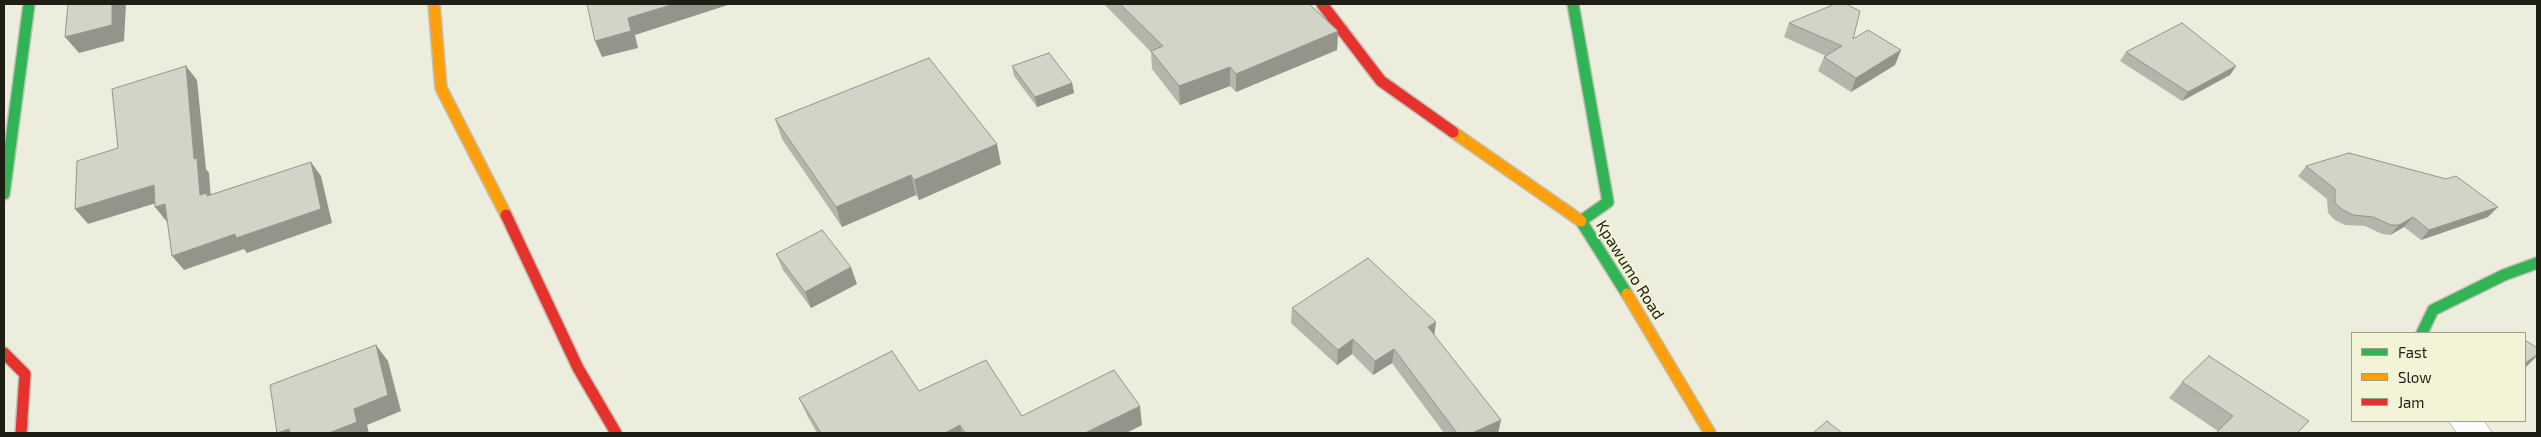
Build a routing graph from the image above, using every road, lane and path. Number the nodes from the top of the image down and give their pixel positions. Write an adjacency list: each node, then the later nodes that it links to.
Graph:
1 (29, 4): 5 (street)
2 (434, 4): 12 (street)
3 (1322, 4): 6 (street)
4 (1572, 4): 6 (street, Kpawumo Road)
5 (4, 194)
6 (1581, 221): 13 (street, Kpawumo Road)
7 (2537, 264): 8 (street)
8 (2422, 332)
9 (4, 354): 11 (street)
10 (2466, 422): 14 (street)
11 (21, 433)
12 (616, 433)
13 (1710, 433)
14 (2476, 433)

